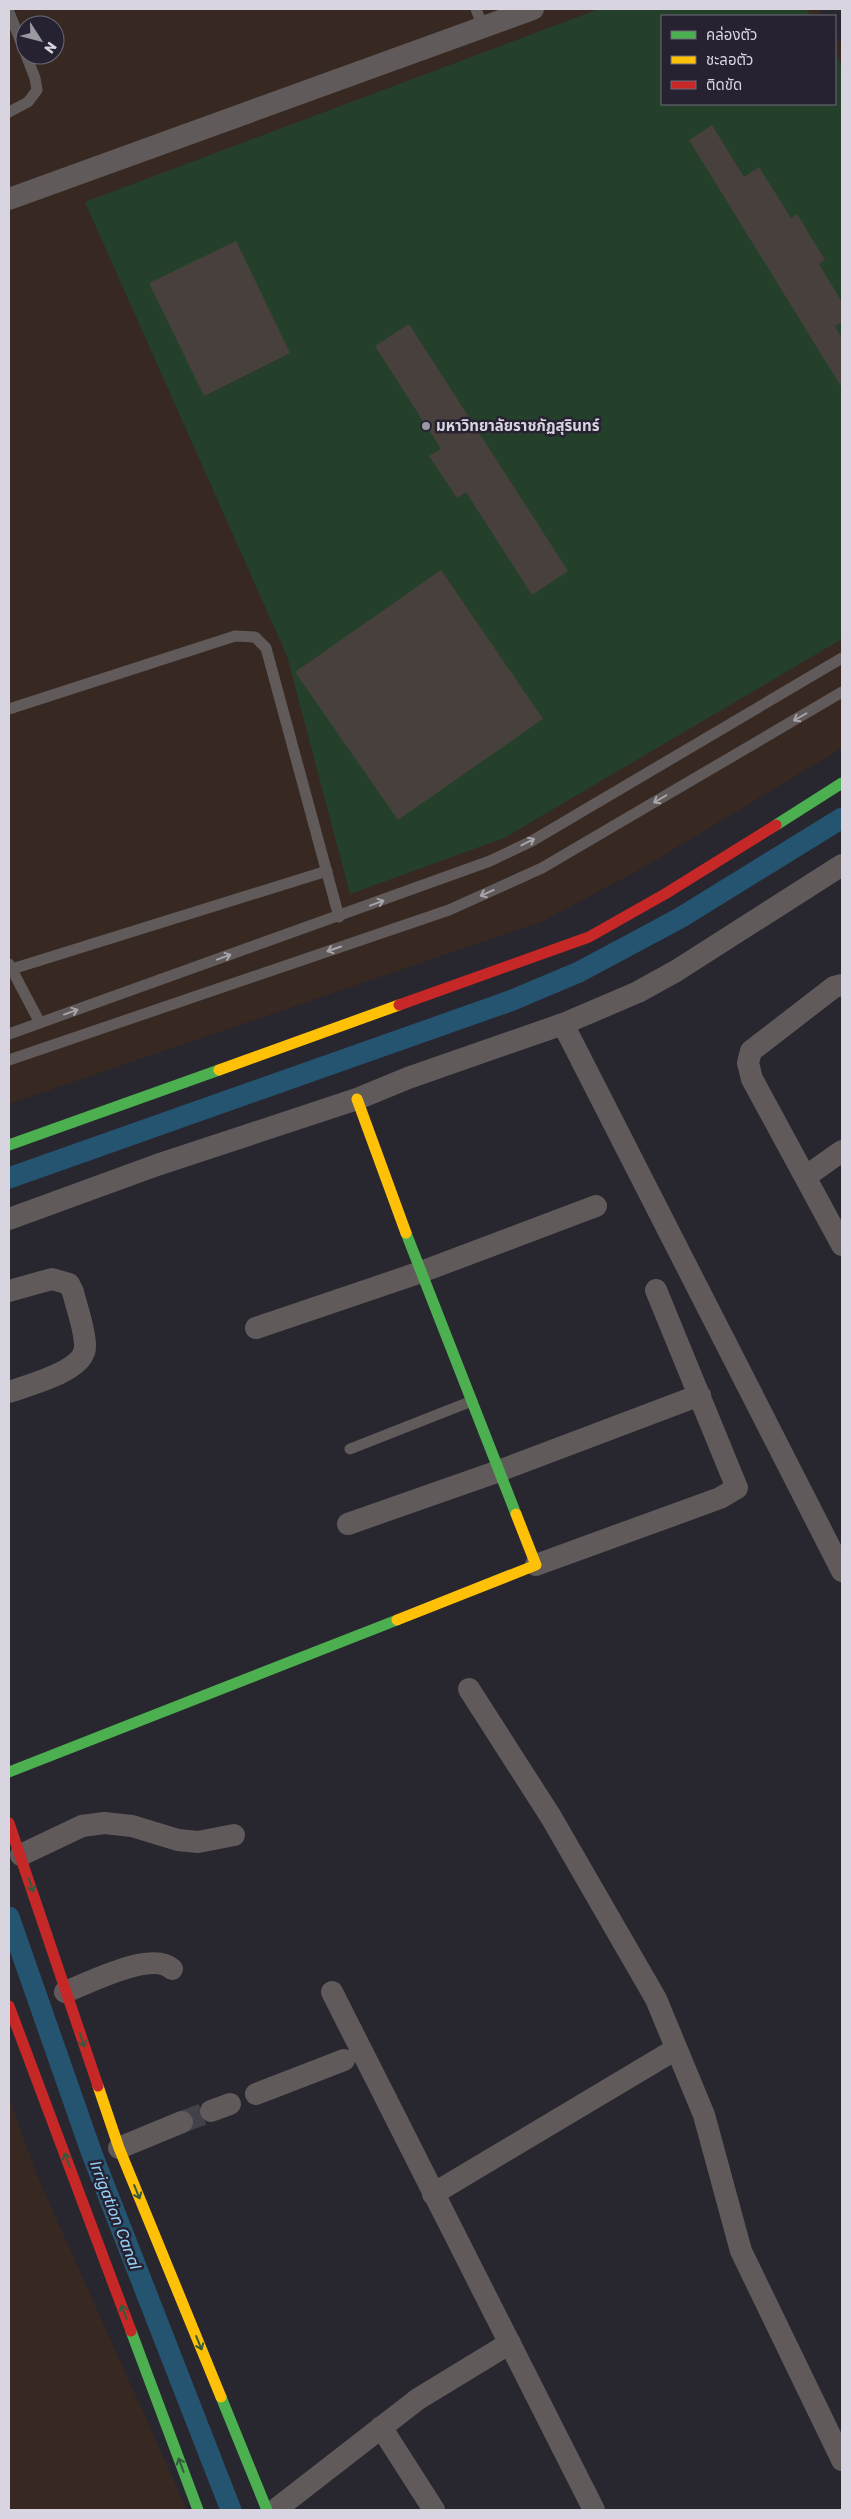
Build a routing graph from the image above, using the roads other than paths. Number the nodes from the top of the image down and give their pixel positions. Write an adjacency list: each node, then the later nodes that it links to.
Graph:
1 (534, 9): 3 (street)
2 (9, 12): 4 (lane)
3 (480, 18): 7 (street)
4 (15, 27)
5 (30, 65): 6 (lane)
6 (9, 112)
7 (9, 199)
8 (842, 658): 14 (lane, one-way to 8)
9 (842, 692): 20 (lane, one-way to 20)
10 (9, 709): 13 (lane)
11 (842, 783): 22 (street)
12 (842, 865): 18 (street)
13 (327, 871): 14 (lane); 15 (lane)
14 (339, 917): 17 (lane, one-way to 14)
15 (10, 966): 17 (lane)
16 (842, 984): 24 (street)
17 (40, 1023): 19 (lane)
18 (563, 1024): 21 (street); 39 (street)
19 (9, 1034)
20 (9, 1060)
21 (357, 1099): 26 (street); 28 (street)
22 (9, 1145)
23 (842, 1151): 24 (street)
24 (805, 1177): 27 (street)
25 (596, 1206): 28 (street)
26 (9, 1219)
27 (842, 1246)
28 (421, 1272): 31 (street); 34 (street)
29 (9, 1290): 32 (street)
30 (656, 1290): 33 (street)
31 (256, 1328)
32 (9, 1392)
33 (700, 1395): 36 (street); 38 (street)
34 (472, 1401): 35 (lane); 36 (street)
35 (350, 1449)
36 (499, 1471): 37 (street); 38 (street)
37 (348, 1524)
38 (536, 1565): 41 (street)
39 (842, 1571)
40 (469, 1689): 49 (street)
41 (9, 1772)
42 (9, 1823): 44 (street)
43 (234, 1835): 44 (street)
44 (21, 1856): 46 (street, one-way to 46)
45 (172, 1969): 46 (street)
46 (65, 1992): 53 (street, one-way to 53)
47 (332, 1992): 54 (street)
48 (9, 2006): 58 (street, one-way to 48)
49 (676, 2049): 54 (street); 57 (street)
50 (344, 2060): 51 (street)
51 (256, 2094)
52 (182, 2122): 53 (street)
53 (119, 2148): 59 (street, one-way to 59)
54 (433, 2194): 55 (street)
55 (510, 2343): 56 (street); 62 (street)
56 (381, 2427): 60 (street); 61 (street)
57 (842, 2460)
58 (198, 2510)
59 (267, 2510)
60 (275, 2510)
61 (434, 2510)
62 (594, 2510)

